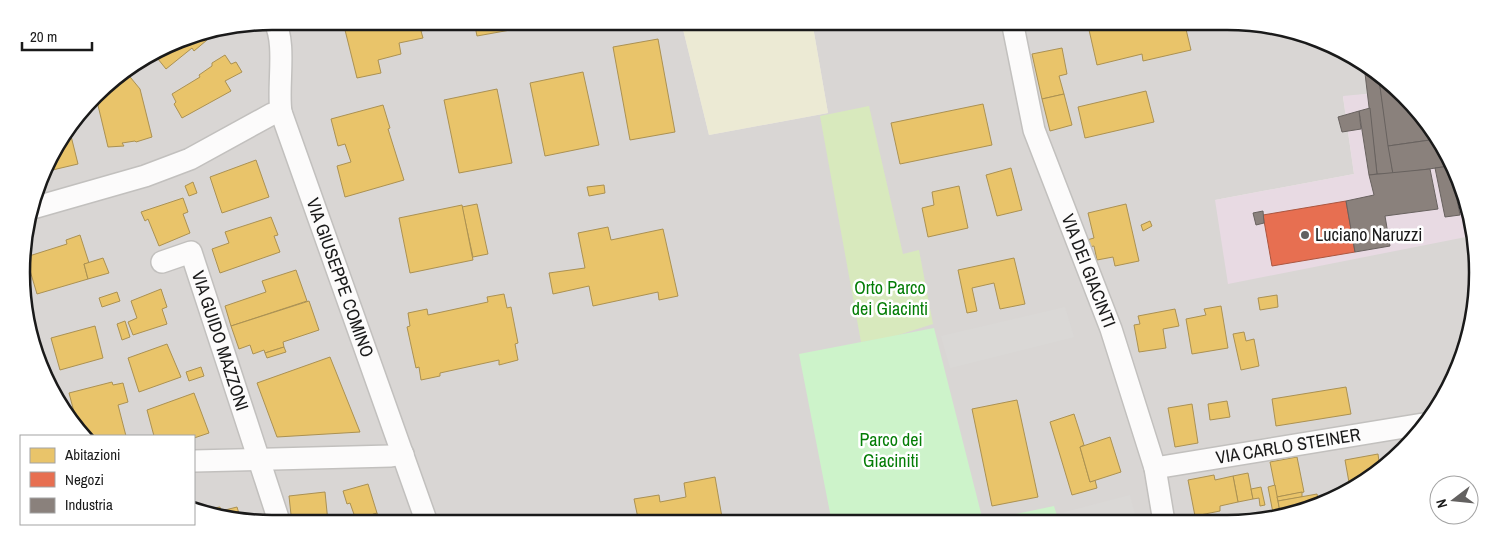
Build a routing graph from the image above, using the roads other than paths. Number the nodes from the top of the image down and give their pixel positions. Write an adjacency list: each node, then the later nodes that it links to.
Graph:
1 (279, 30): 3 (street, VIA GIUSEPPE COMINO)
2 (1014, 30): 10 (street, VIA DEI GIACINTI)
3 (281, 112): 4 (street); 7 (street, VIA GIUSEPPE COMINO)
4 (39, 206)
5 (162, 262): 8 (street, VIA GUIDO MAZZONI)
6 (1415, 425): 10 (street, VIA CARLO STEINER)
7 (403, 454): 8 (street); 12 (street, VIA GIUSEPPE COMINO)
8 (260, 458): 9 (street); 11 (street)
9 (195, 461)
10 (1155, 468): 13 (street, VIA DEI GIACINTI)
11 (277, 515)
12 (424, 515)
13 (1163, 515)

